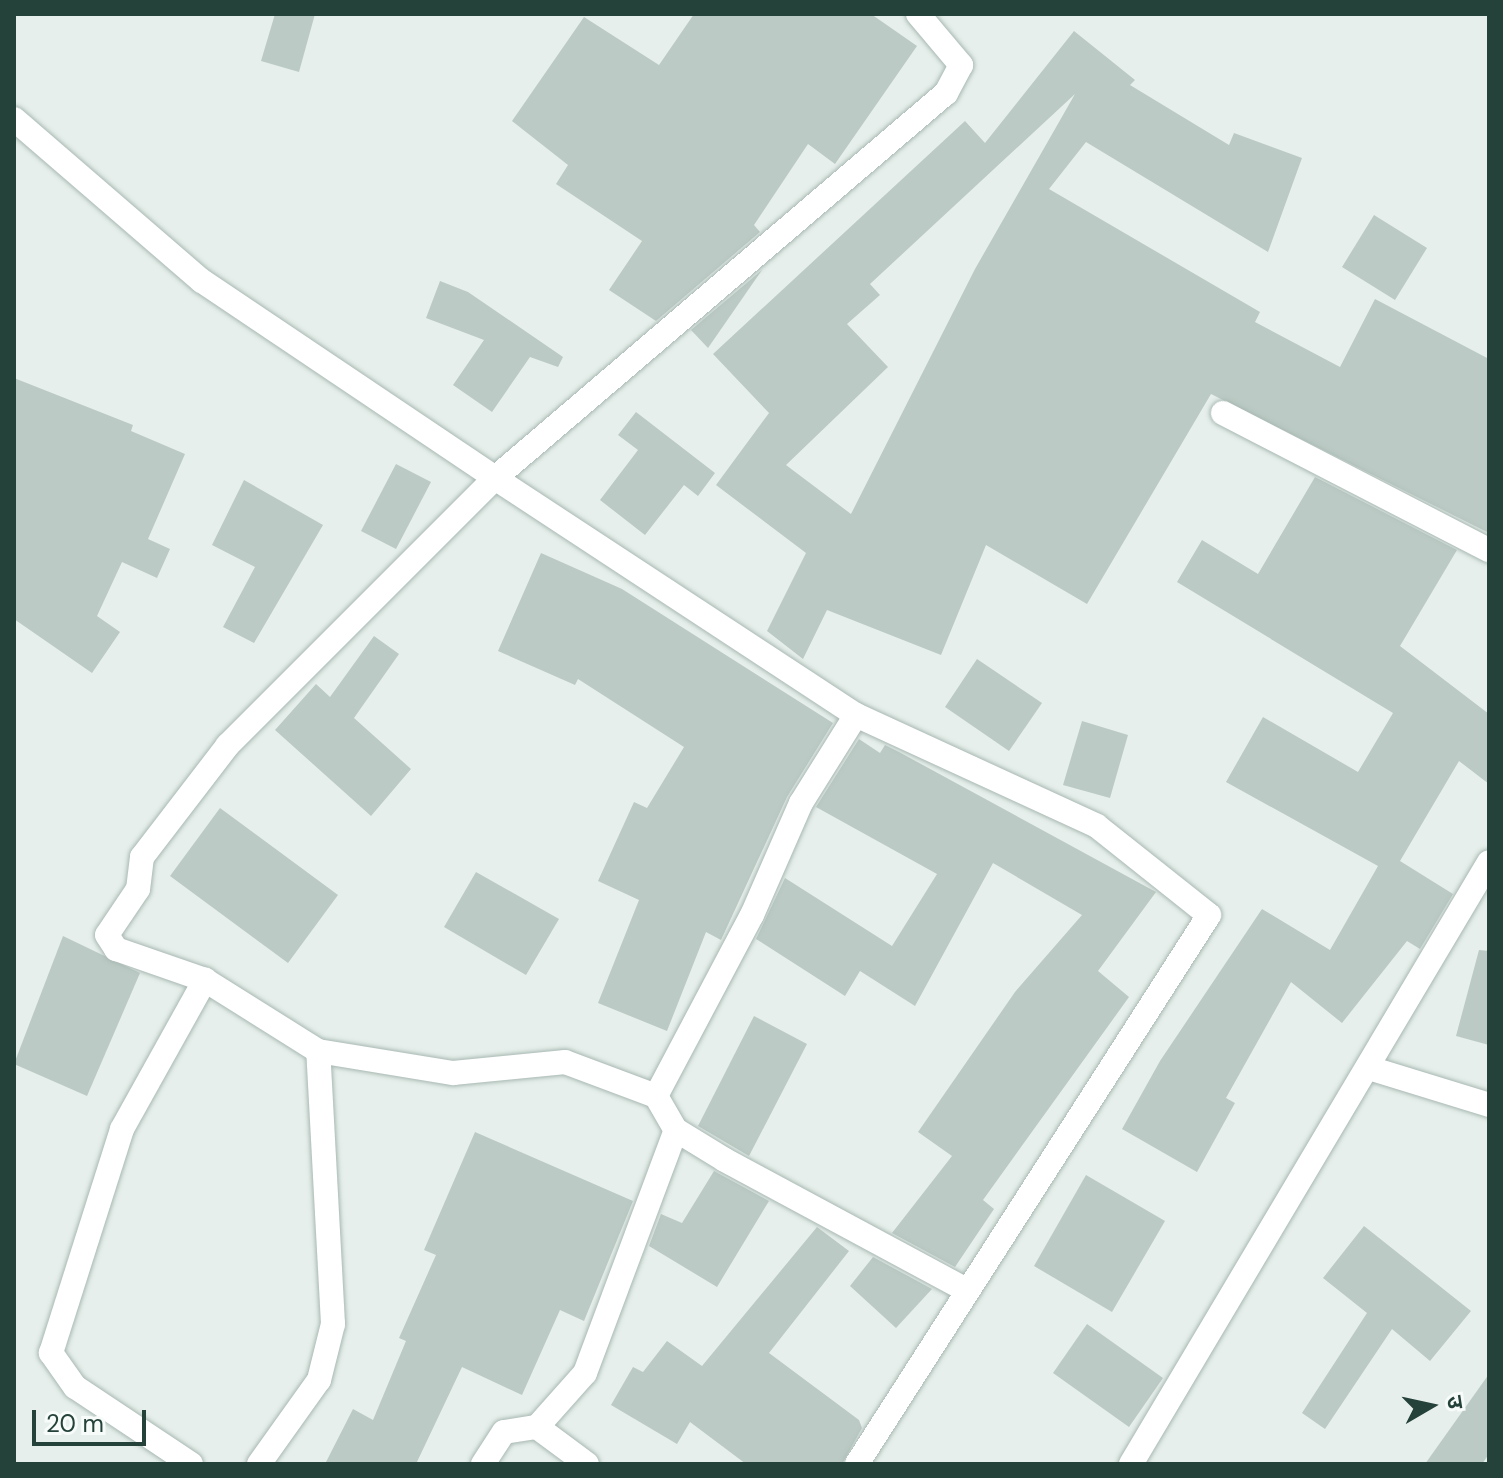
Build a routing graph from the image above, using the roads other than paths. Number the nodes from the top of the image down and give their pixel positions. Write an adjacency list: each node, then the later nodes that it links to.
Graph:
1 (918, 14): 4 (street)
2 (14, 119): 4 (street)
3 (1223, 413): 5 (street)
4 (495, 478): 6 (street); 8 (street)
5 (1489, 550)
6 (856, 715): 11 (street); 14 (street)
7 (1489, 862): 10 (street)
8 (205, 980): 9 (street); 16 (street)
9 (318, 1051): 11 (street); 17 (street)
10 (1369, 1068): 12 (street); 21 (street)
11 (656, 1096): 13 (street)
12 (1489, 1105)
13 (676, 1130): 14 (street); 15 (street)
14 (966, 1290): 20 (street)
15 (537, 1427): 18 (street); 19 (street)
16 (191, 1464)
17 (259, 1464)
18 (483, 1464)
19 (587, 1464)
20 (857, 1464)
21 (1131, 1464)

